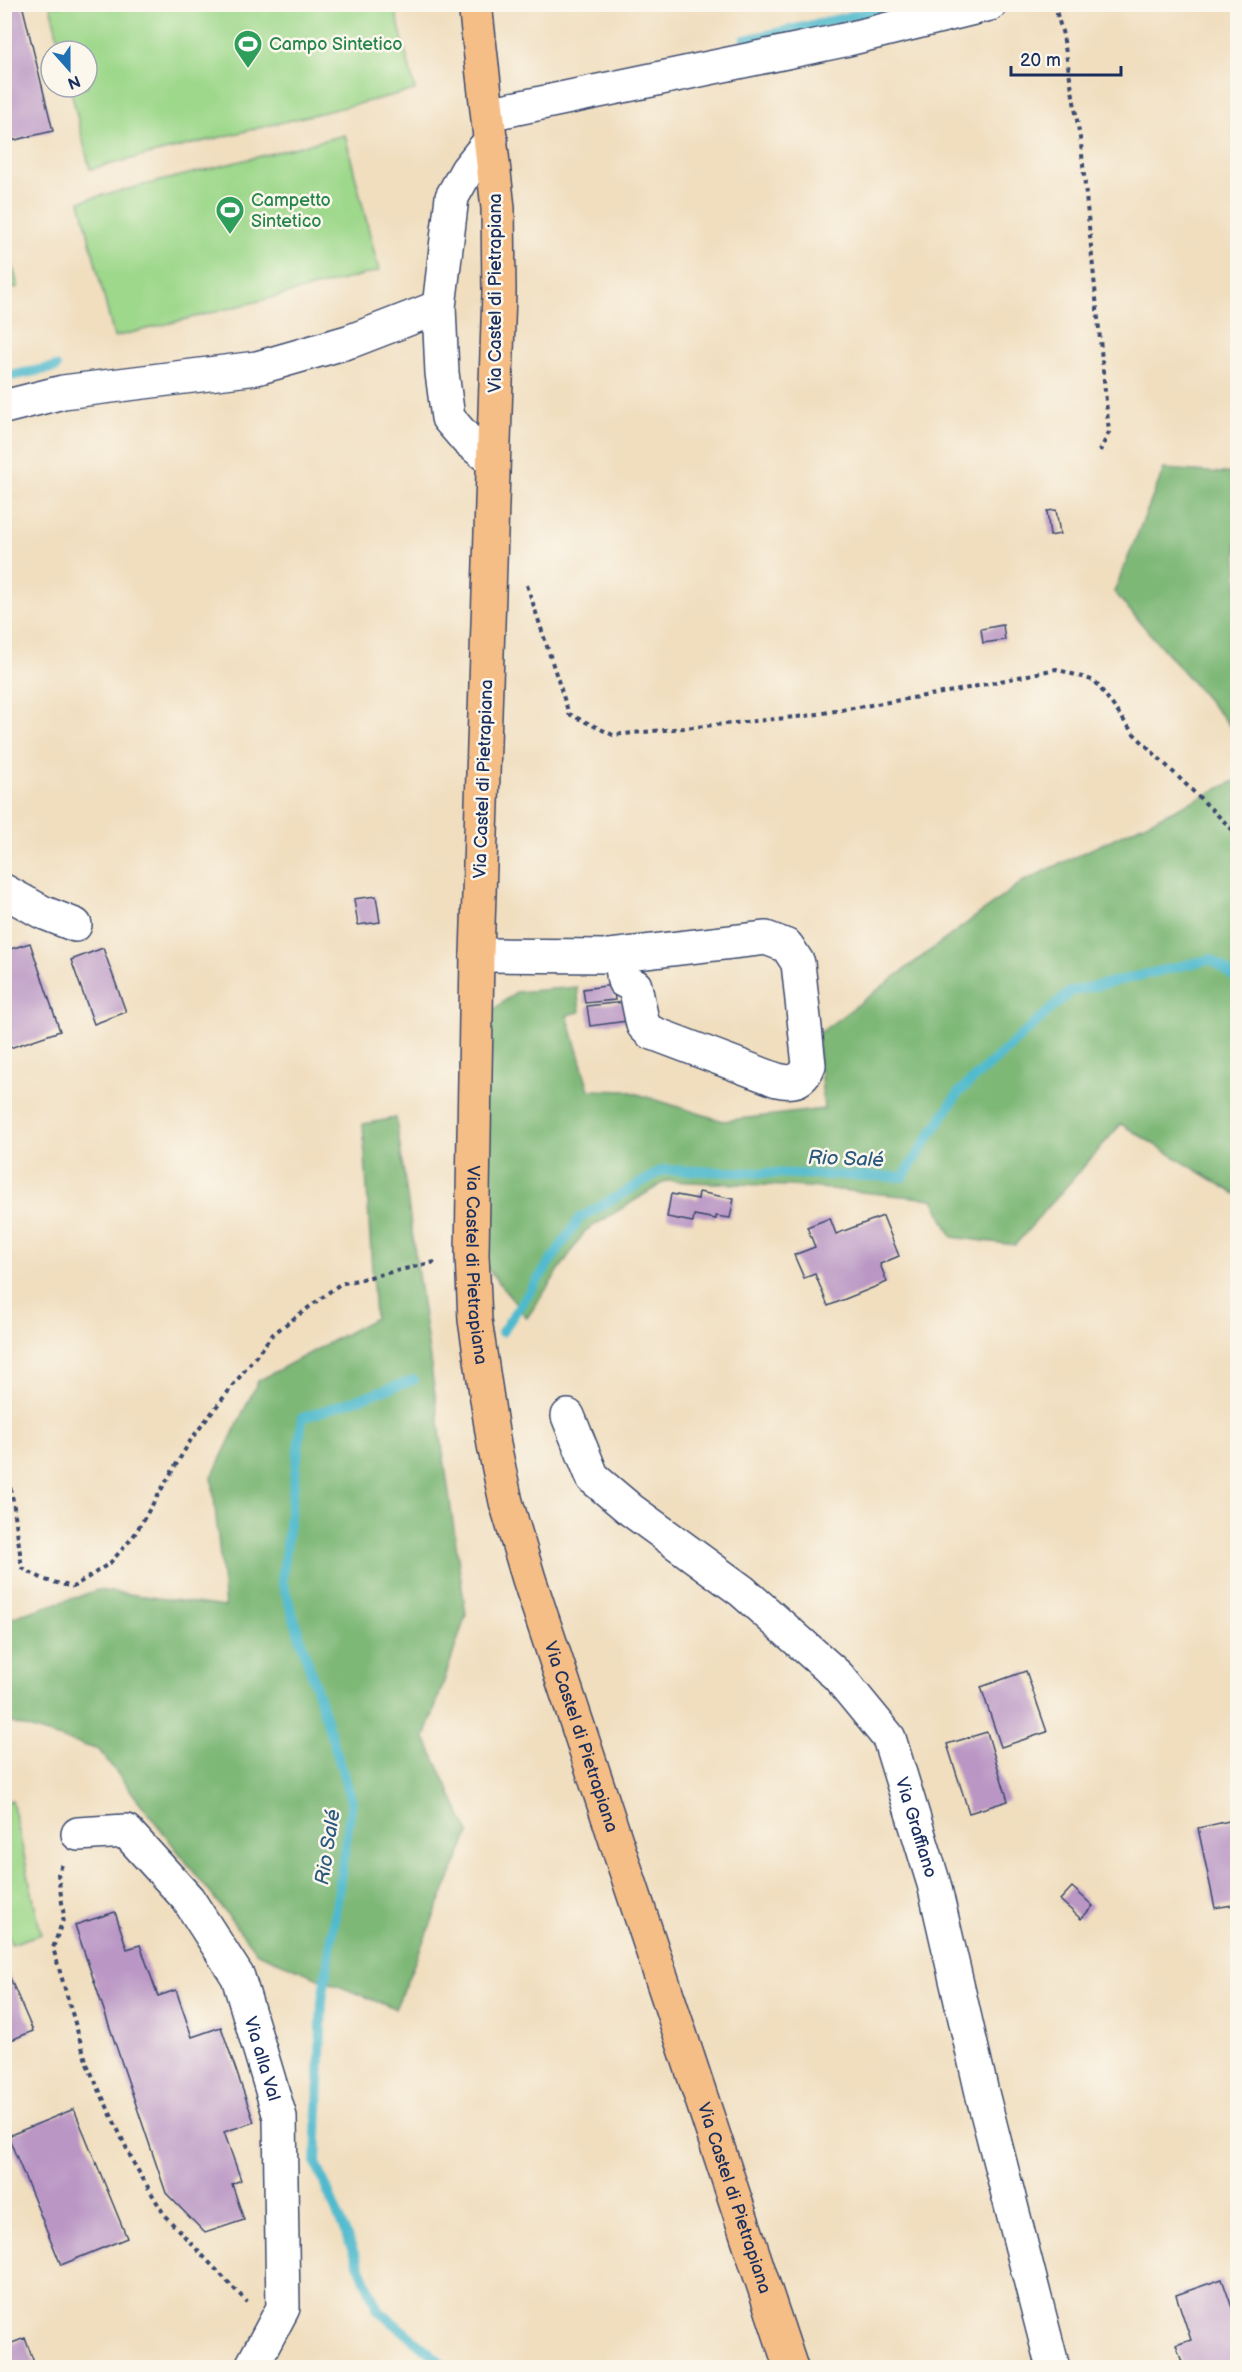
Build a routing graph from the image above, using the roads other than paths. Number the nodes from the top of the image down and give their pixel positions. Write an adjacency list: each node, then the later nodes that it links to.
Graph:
1 (475, 4): 3 (main road, Via Castel di Pietrapiana)
2 (990, 4): 3 (street)
3 (490, 127): 4 (street); 6 (main road, Via Castel di Pietrapiana)
4 (439, 307): 5 (street); 6 (street)
5 (4, 407)
6 (493, 461): 9 (main road, Via Castel di Pietrapiana)
7 (4, 891): 8 (street)
8 (75, 925)
9 (477, 955): 10 (street); 14 (main road, Via Castel di Pietrapiana)
10 (610, 956): 10 (street)
11 (568, 1416): 15 (street, Via Graffiano)
12 (78, 1834): 13 (street, Via alla Val)
13 (251, 2367)
14 (791, 2367)
15 (1053, 2367)

